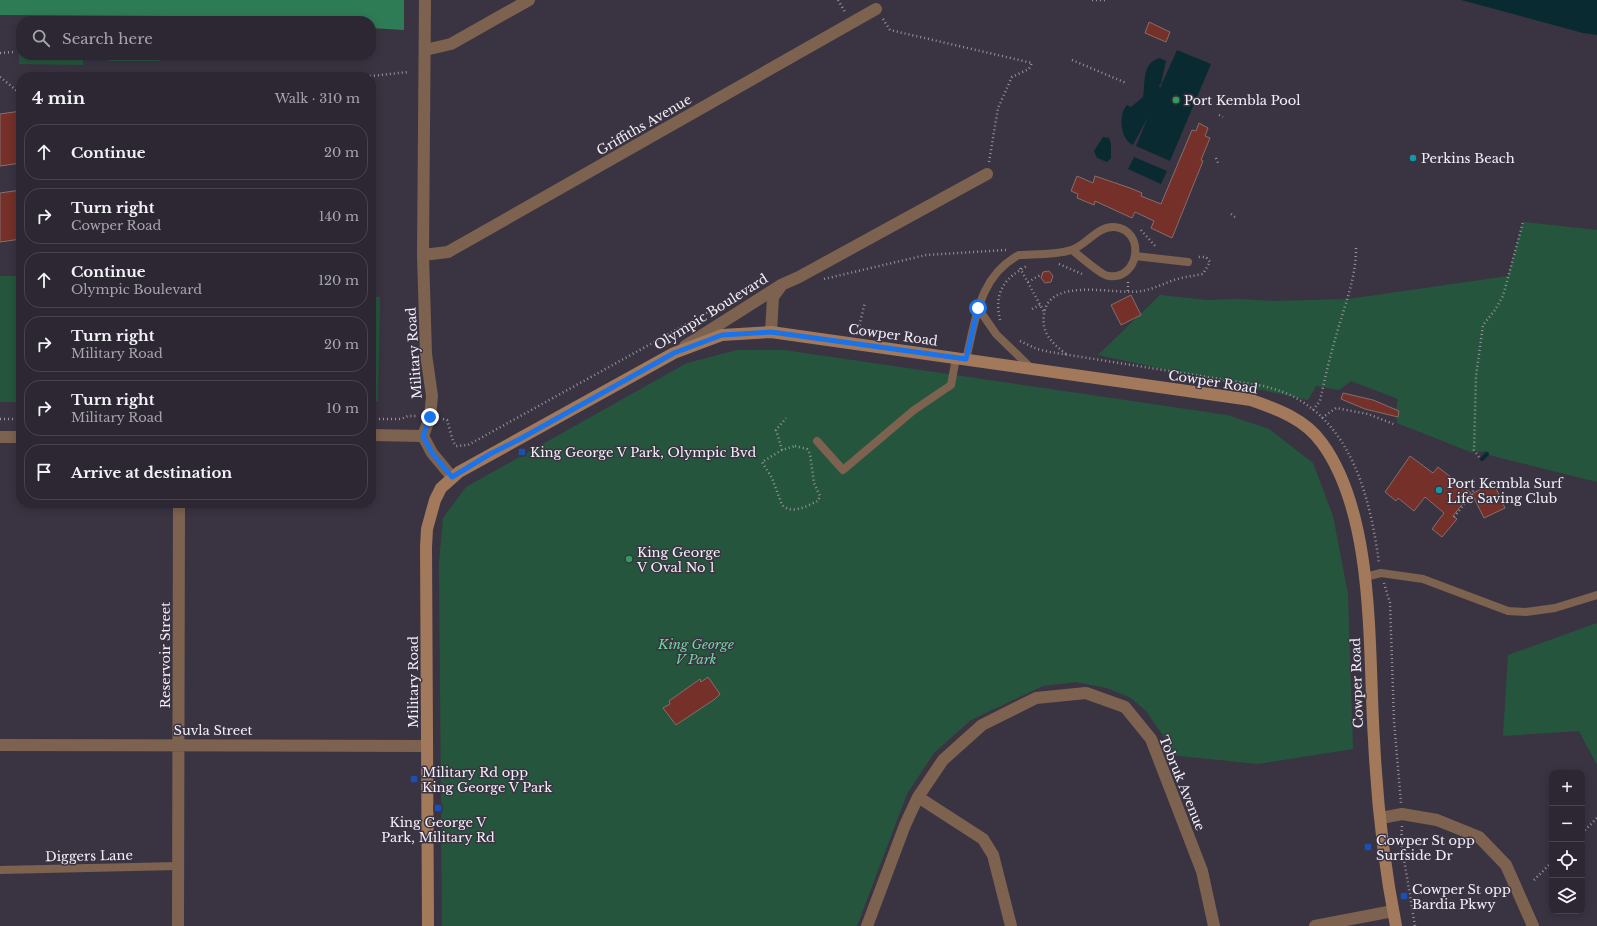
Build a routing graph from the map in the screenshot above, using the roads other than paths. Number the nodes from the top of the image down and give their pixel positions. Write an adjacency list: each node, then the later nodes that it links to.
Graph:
1 (425, 0): 4 (street, Military Road)
2 (529, 0): 4 (street)
3 (876, 9): 7 (street, Griffiths Avenue)
4 (425, 50): 7 (street, Military Road)
5 (987, 174): 10 (street, Olympic Boulevard)
6 (1072, 250): 8 (lane); 8 (lane); 11 (lane)
7 (423, 255): 18 (street, Military Road)
8 (1136, 256): 9 (lane)
9 (1190, 259)
10 (781, 285): 12 (street); 13 (street, Olympic Boulevard)
11 (978, 308): 14 (lane); 15 (lane)
12 (771, 332): 13 (main road, Cowper Road); 14 (main road, Cowper Road)
13 (674, 353): 21 (main road, Olympic Boulevard)
14 (961, 358): 15 (main road, Cowper Road); 20 (lane)
15 (1032, 370): 23 (main road, Cowper Road)
16 (376, 435): 18 (street)
17 (16, 436): 19 (street)
18 (423, 436): 21 (street)
19 (0, 437)
20 (817, 441)
21 (452, 477): 27 (main road, Military Road)
22 (178, 508): 25 (street, Reservoir Street)
23 (1365, 577): 24 (lane); 29 (main road, Cowper Road)
24 (1597, 596)
25 (179, 744): 26 (street, Suvla Street); 27 (street, Suvla Street); 30 (street, Reservoir Street)
26 (0, 745)
27 (427, 746): 34 (main road, Military Road)
28 (918, 797): 35 (street, Tobruk Avenue); 36 (street); 37 (street, Tobruk Avenue)
29 (1381, 818): 32 (main road, Cowper Road); 40 (street)
30 (178, 866): 31 (lane, Diggers Lane); 33 (street, Reservoir Street)
31 (0, 870)
32 (1393, 911): 38 (street); 39 (main road, Cowper Road)
33 (178, 926)
34 (428, 926)
35 (867, 926)
36 (1011, 926)
37 (1214, 926)
38 (1315, 926)
39 (1396, 926)
40 (1533, 926)

